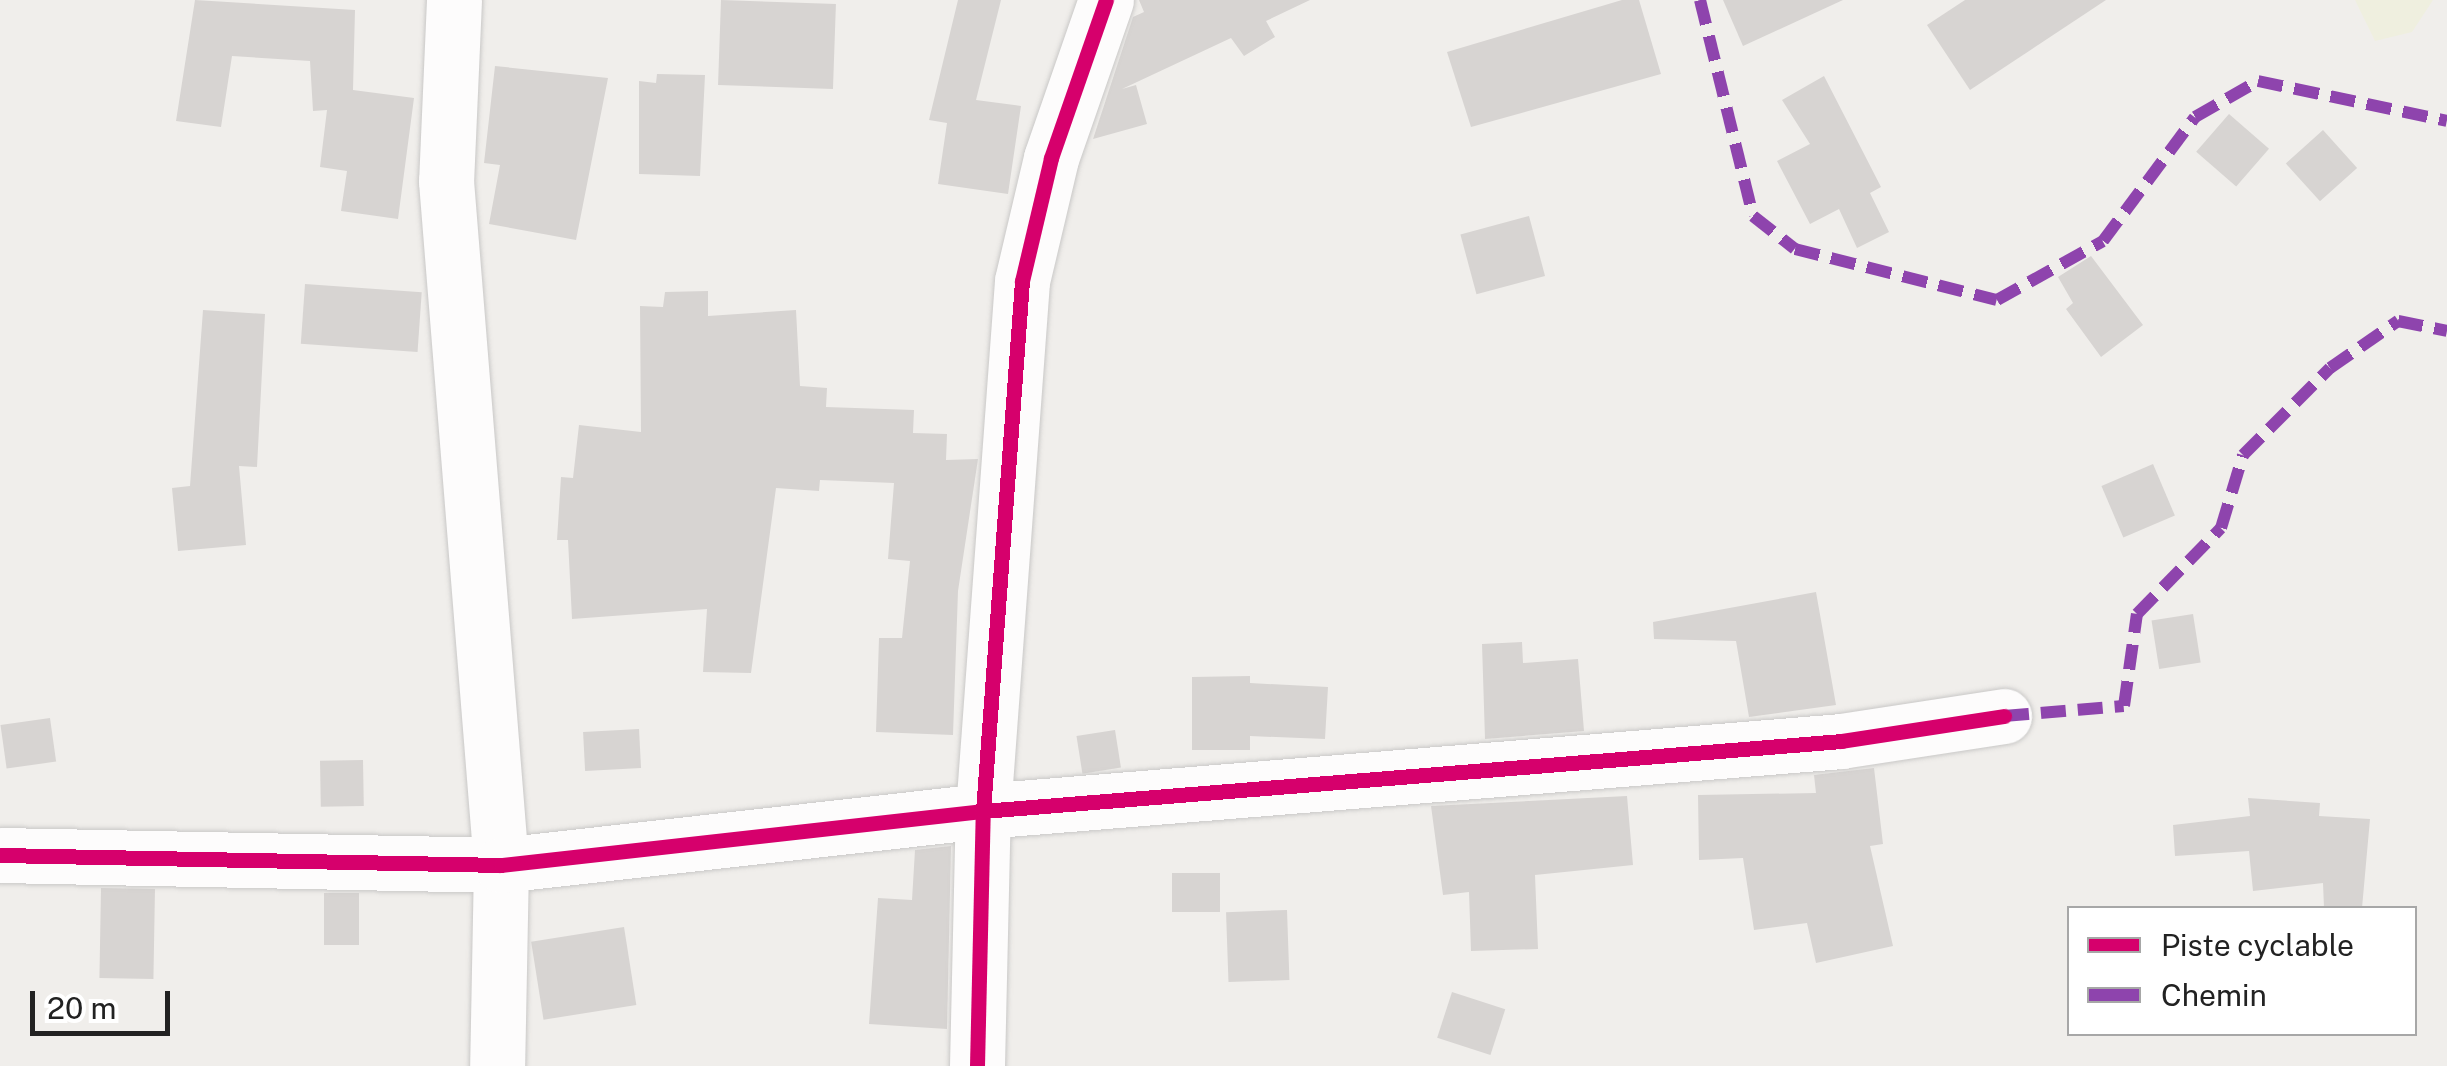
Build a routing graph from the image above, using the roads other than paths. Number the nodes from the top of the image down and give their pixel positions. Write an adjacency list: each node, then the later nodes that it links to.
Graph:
1 (454, 0): 6 (street)
2 (1106, 0): 4 (street)
3 (2004, 716): 4 (street)
4 (982, 811): 6 (street); 8 (street)
5 (0, 855): 6 (street)
6 (501, 865): 7 (street)
7 (498, 1066)
8 (976, 1066)

